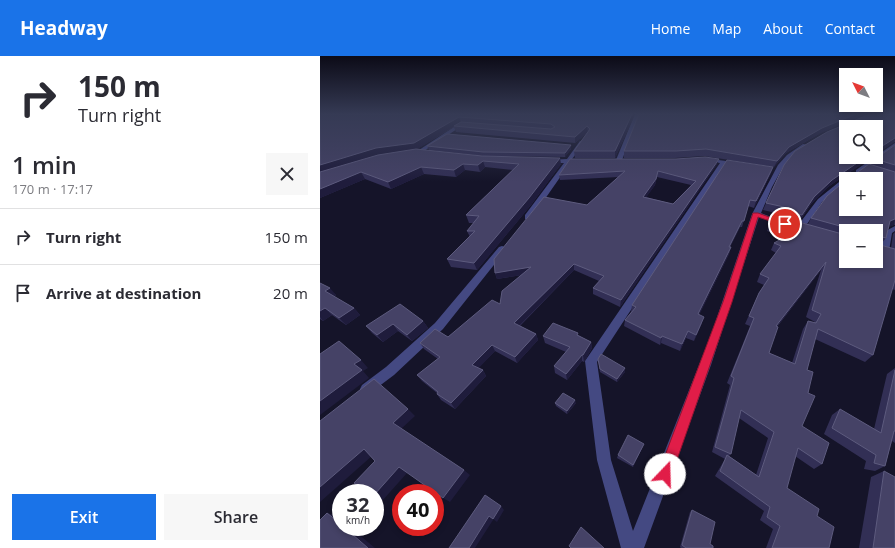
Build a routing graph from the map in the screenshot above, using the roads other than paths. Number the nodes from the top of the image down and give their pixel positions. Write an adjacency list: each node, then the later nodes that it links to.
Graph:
1 (441, 137): 8 (street)
2 (585, 137): 7 (street)
3 (628, 137): 12 (street)
4 (816, 140): 20 (street)
5 (895, 145): 18 (street)
6 (572, 146): 7 (street)
7 (579, 147): 14 (street)
8 (433, 153)
9 (696, 159): 16 (street)
10 (539, 160): 14 (street)
11 (612, 160): 12 (street)
12 (619, 160): 13 (street)
13 (626, 160)
14 (569, 161): 15 (street); 21 (street)
15 (590, 161)
16 (724, 162): 17 (street); 28 (street)
17 (748, 166)
18 (860, 172)
19 (839, 184): 20 (street)
20 (756, 214): 29 (street)
21 (520, 227)
22 (895, 228): 25 (street)
23 (510, 239): 27 (street)
24 (883, 250): 25 (street)
25 (886, 251): 26 (street)
26 (895, 254)
27 (358, 395)
28 (630, 548)
29 (635, 548)

